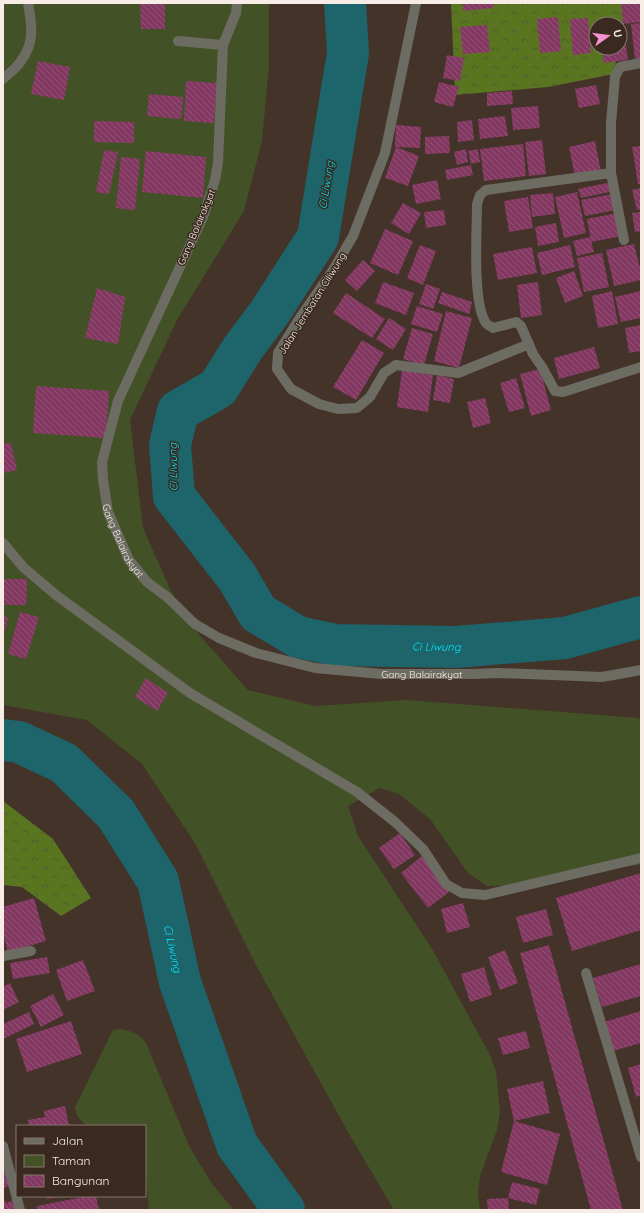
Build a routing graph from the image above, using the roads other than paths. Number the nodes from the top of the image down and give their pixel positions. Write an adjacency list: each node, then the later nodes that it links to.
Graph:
1 (28, 3): 7 (street)
2 (237, 3): 5 (street, Gang Balairakyat)
3 (416, 3): 10 (street, Jalan Jembatan Ciliwung)
4 (178, 41): 5 (street)
5 (223, 45): 13 (street, Gang Balairakyat)
6 (641, 63): 8 (street)
7 (3, 79)
8 (611, 173): 9 (street); 10 (street)
9 (624, 240)
10 (529, 344): 11 (street)
11 (641, 367)
12 (3, 543): 14 (street)
13 (641, 670)
14 (641, 858)
15 (31, 951): 16 (street)
16 (3, 956)
17 (586, 973): 19 (street)
18 (3, 1146): 20 (street)
19 (641, 1157)
20 (16, 1195)
21 (17, 1197): 22 (street)
22 (20, 1210)

